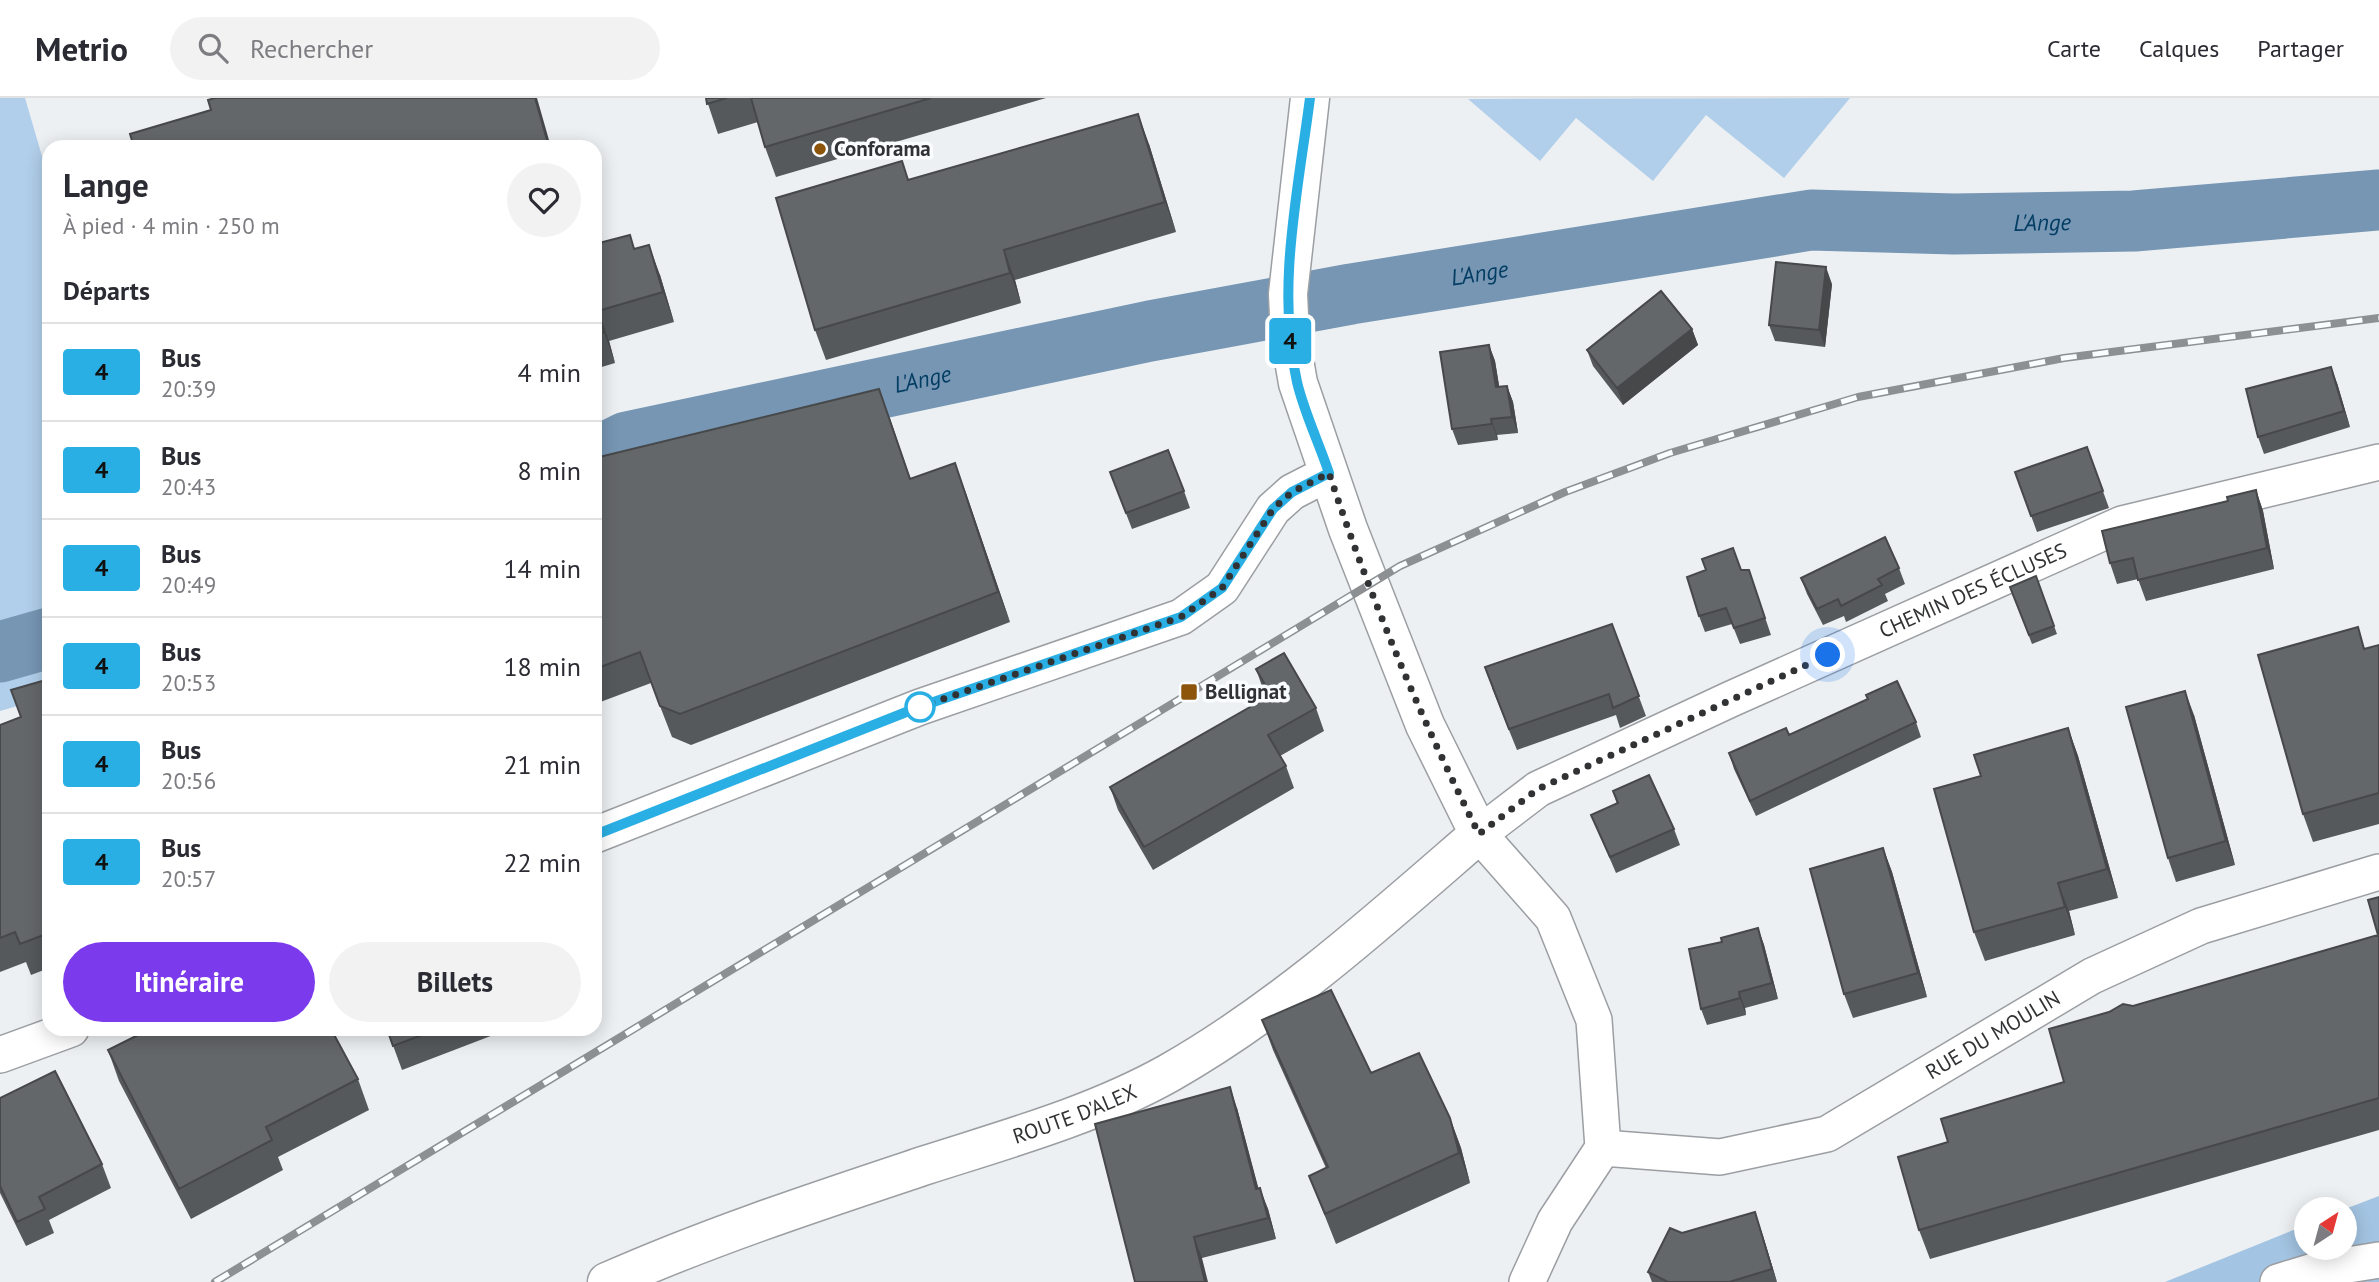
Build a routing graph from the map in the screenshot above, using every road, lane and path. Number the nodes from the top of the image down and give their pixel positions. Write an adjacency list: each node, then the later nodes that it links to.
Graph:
1 (1310, 98): 3 (street)
2 (2379, 462): 5 (street, CHEMIN DES ÉCLUSES)
3 (1329, 473): 4 (street); 5 (street)
4 (602, 832)
5 (1479, 834): 9 (street); 11 (street, ROUTE D'ALEX)
6 (2379, 872): 9 (street, RUE DU MOULIN)
7 (52, 1036): 8 (street)
8 (0, 1055)
9 (1603, 1148): 12 (street)
10 (2379, 1259): 13 (street)
11 (607, 1282)
12 (1527, 1282)
13 (2278, 1282)

